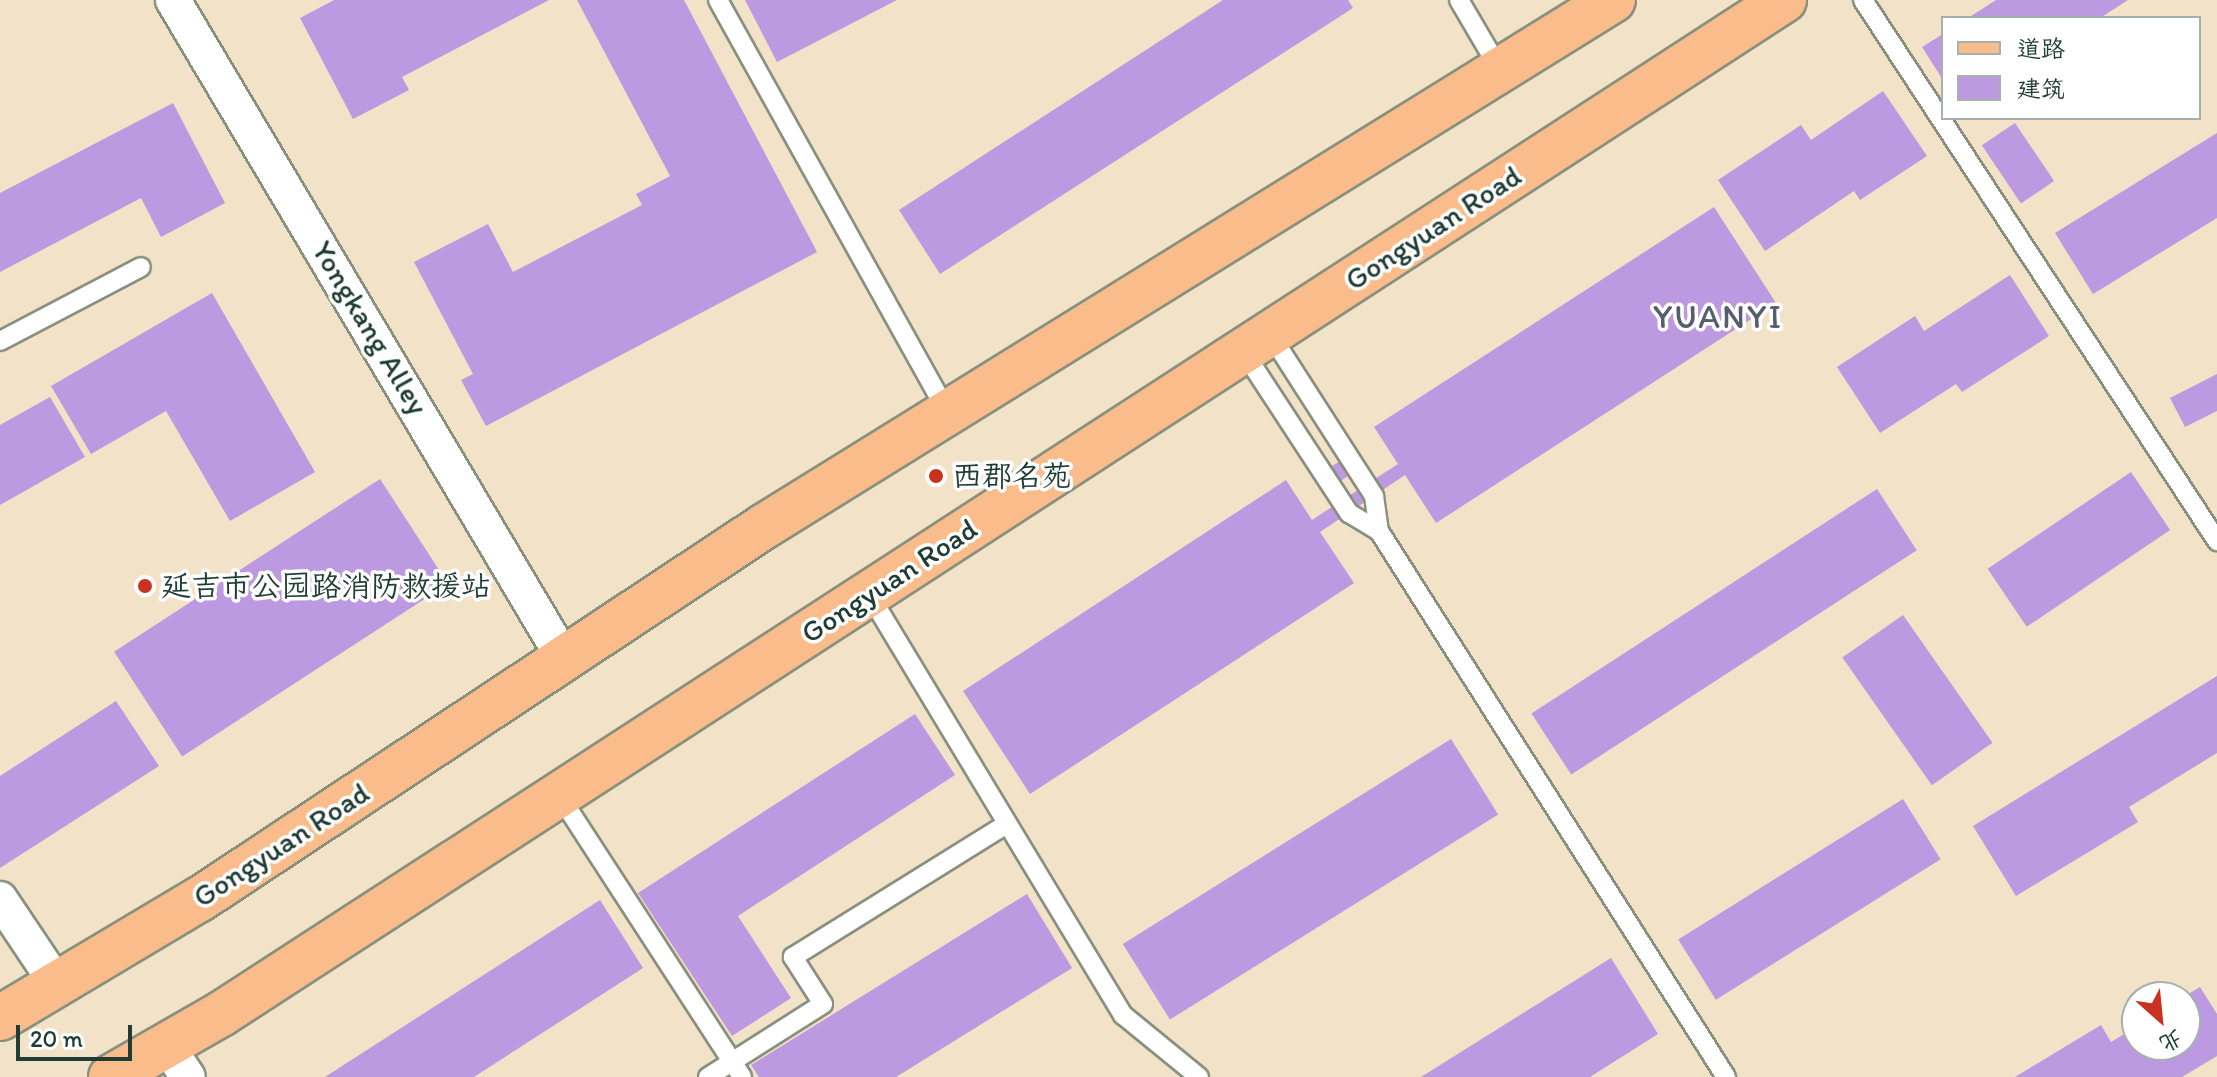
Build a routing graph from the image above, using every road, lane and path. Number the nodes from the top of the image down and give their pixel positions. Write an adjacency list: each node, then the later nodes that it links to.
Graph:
1 (173, 0): 17 (street, Yongkang Alley)
2 (718, 0): 13 (lane)
3 (1459, 0): 7 (lane)
4 (1613, 0): 7 (main road, Gongyuan Road)
5 (1784, 0): 12 (main road, Gongyuan Road)
6 (1863, 0): 8 (lane)
7 (1501, 72): 13 (main road, Gongyuan Road)
8 (1941, 119)
9 (1942, 120): 15 (lane)
10 (141, 267): 11 (lane)
11 (0, 341)
12 (1256, 342): 14 (lane); 14 (lane); 16 (main road, Gongyuan Road)
13 (947, 412): 17 (main road, Gongyuan Road)
14 (1379, 531): 28 (lane)
15 (2217, 541)
16 (869, 594): 18 (main road, Gongyuan Road); 19 (lane)
17 (563, 657): 21 (main road, Gongyuan Road)
18 (559, 795): 23 (main road, Gongyuan Road); 24 (lane)
19 (1007, 824): 24 (lane); 27 (lane)
20 (0, 899): 21 (street)
21 (57, 984): 22 (main road, Gongyuan Road)
22 (0, 1018)
23 (177, 1062): 25 (main road, Gongyuan Road)
24 (737, 1069): 26 (lane)
25 (111, 1077)
26 (708, 1077)
27 (1199, 1077)
28 (1726, 1077)

